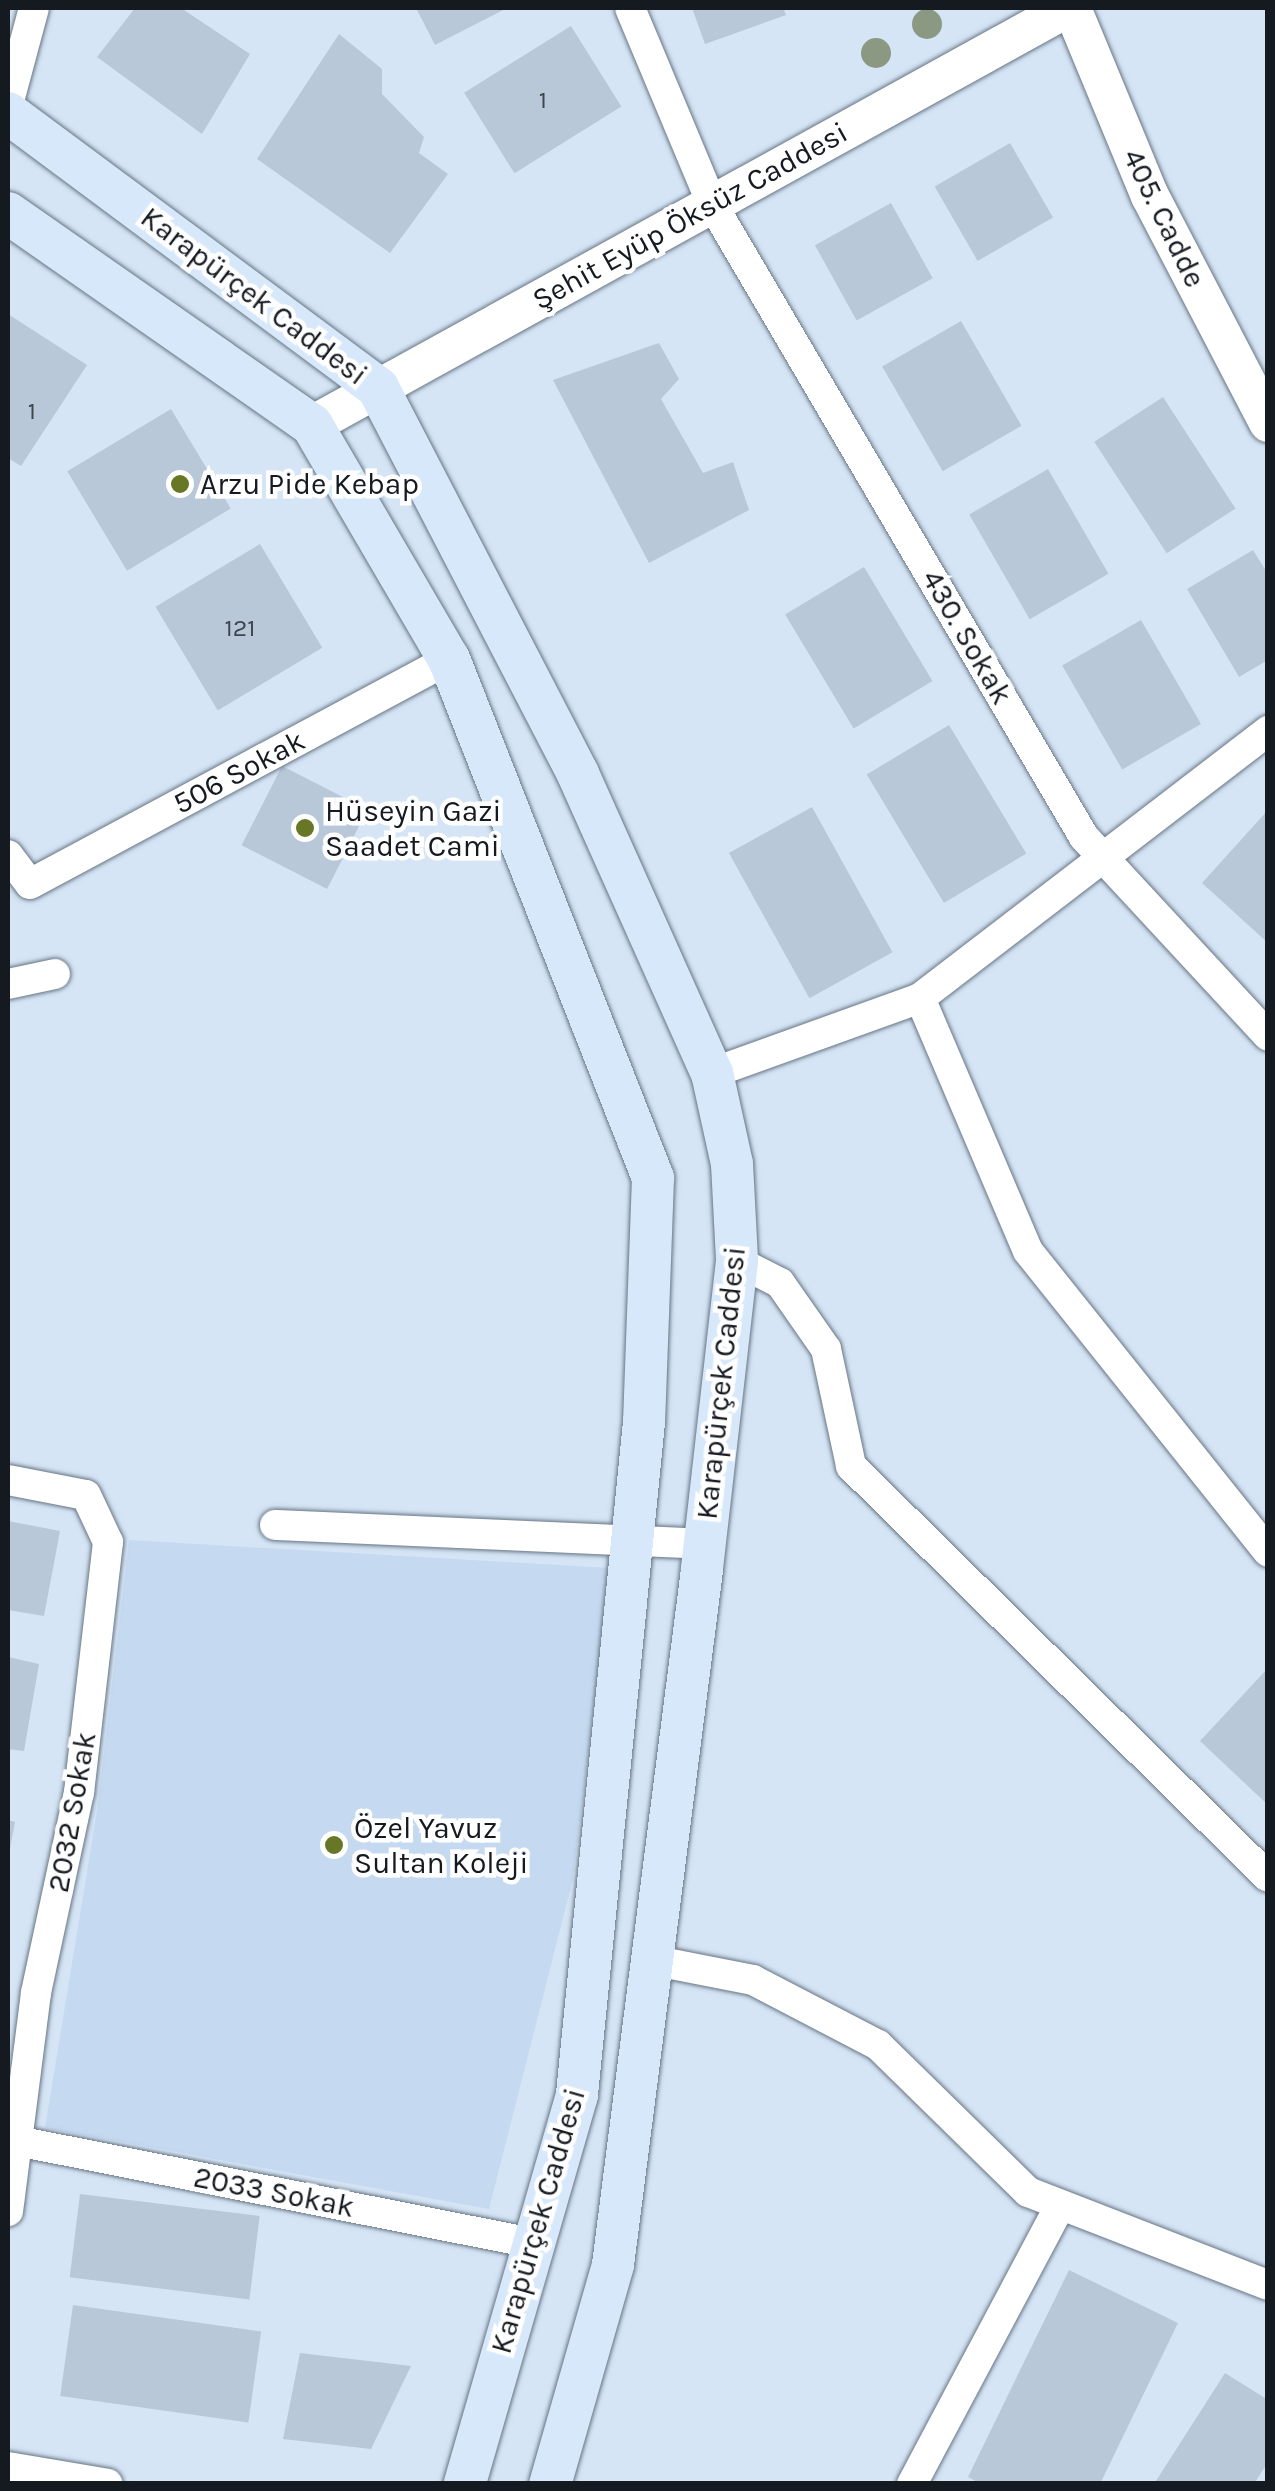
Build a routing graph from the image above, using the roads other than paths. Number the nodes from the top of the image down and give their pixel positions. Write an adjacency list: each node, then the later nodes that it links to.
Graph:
1 (34, 8): 4 (street)
2 (630, 8): 6 (street, 430. Sokak)
3 (1070, 8): 6 (street, Şehit Eyüp Öksüz Caddesi); 9 (street, 405. Cadde)
4 (8, 105)
5 (8, 113): 8 (main road, Karapürçek Caddesi)
6 (712, 204): 8 (street, Şehit Eyüp Öksüz Caddesi); 14 (street, 430. Sokak)
7 (8, 213): 10 (main road, Karapürçek Caddesi)
8 (378, 388): 10 (street, Şehit Eyüp Öksüz Caddesi); 19 (main road, Karapürçek Caddesi)
9 (1268, 423)
10 (312, 425): 11 (main road, Karapürçek Caddesi)
11 (449, 659): 13 (street, 506 Sokak); 23 (main road, Karapürçek Caddesi)
12 (1268, 732): 14 (street)
13 (8, 855)
14 (1103, 858): 17 (street); 18 (street, 430. Sokak)
15 (55, 974): 16 (street)
16 (8, 984)
17 (920, 998): 19 (street); 25 (street)
18 (1268, 1036)
19 (712, 1073): 20 (main road, Karapürçek Caddesi)
20 (737, 1261): 24 (main road, Karapürçek Caddesi); 26 (street)
21 (8, 1480): 28 (street, 2032 Sokak)
22 (275, 1525): 23 (street)
23 (632, 1542): 24 (street); 32 (main road, Karapürçek Caddesi)
24 (704, 1544): 27 (main road, Karapürçek Caddesi)
25 (1268, 1552)
26 (1267, 1874)
27 (651, 1960): 30 (street); 37 (main road, Karapürçek Caddesi)
28 (22, 1990): 29 (street, 2032 Sokak)
29 (17, 2141): 31 (street, 2032 Sokak); 32 (street, 2033 Sokak)
30 (1060, 2206): 33 (street); 38 (street)
31 (8, 2211)
32 (532, 2243): 36 (main road, Karapürçek Caddesi)
33 (1268, 2285)
34 (8, 2468): 35 (street)
35 (108, 2484)
36 (465, 2484)
37 (550, 2484)
38 (912, 2484)

